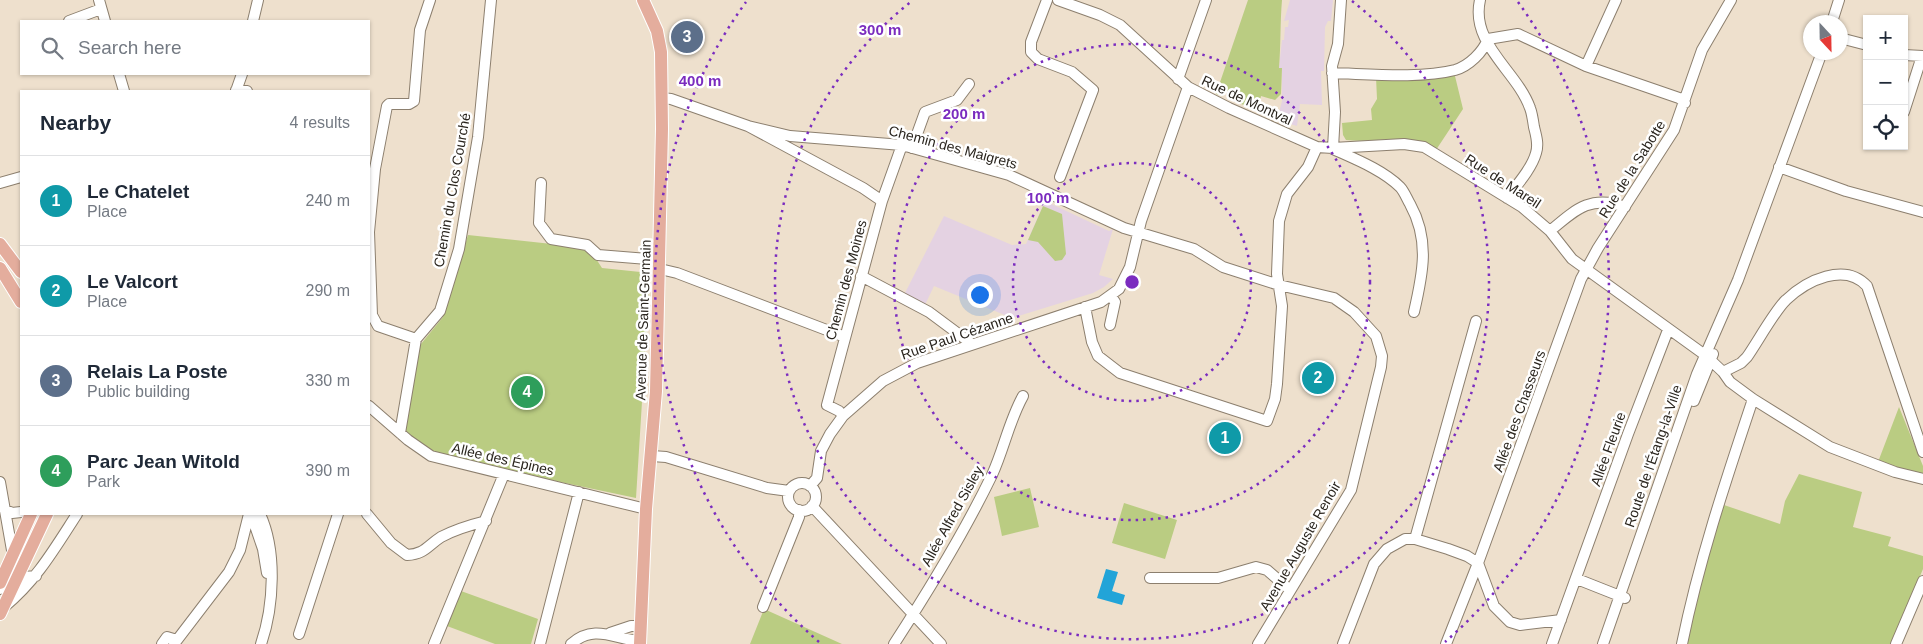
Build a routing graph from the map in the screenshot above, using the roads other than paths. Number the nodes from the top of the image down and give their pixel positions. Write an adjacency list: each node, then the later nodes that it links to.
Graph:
1 (258, 0): 17 (street)
2 (430, 0): 49 (street)
3 (491, 0): 68 (street, Chemin du Clos Courché)
4 (643, 0): 33 (main road, Avenue de Saint-Germain)
5 (1058, 0): 28 (street, Rue de Montval)
6 (1206, 0): 28 (street)
7 (1341, 0): 25 (street)
8 (1480, 0): 18 (street)
9 (1616, 0): 24 (street)
10 (1730, 0): 34 (street, Rue de la Sabotte)
11 (1839, 0): 14 (street)
12 (100, 5): 15 (street); 16 (street)
13 (1045, 5): 42 (street)
14 (1834, 15)
15 (71, 20)
16 (104, 20)
17 (253, 20)
18 (1488, 39): 24 (street); 25 (street); 45 (street)
19 (1848, 40): 20 (street)
20 (1863, 44)
21 (1908, 55): 22 (street)
22 (1922, 56): 35 (street)
23 (1819, 60): 40 (street, Route de l'Étang-la-Ville)
24 (1586, 66): 34 (street)
25 (1332, 73): 39 (street)
26 (119, 75): 31 (street)
27 (242, 75): 32 (street)
28 (1178, 80): 30 (street, Rue de Montval)
29 (969, 84): 37 (street, Chemin des Moines)
30 (1188, 87): 38 (street, Rue de Montval); 51 (street)
31 (124, 90)
32 (236, 90)
33 (662, 98): 36 (street); 54 (main road, Avenue de Saint-Germain)
34 (1685, 103): 47 (street, Rue de la Sabotte)
35 (1906, 105)
36 (748, 126): 37 (street, Chemin des Maigrets); 46 (street)
37 (907, 146): 46 (street, Chemin des Moines); 51 (street, Chemin des Maigrets)
38 (1317, 147): 39 (street, Rue de Montval); 59 (street)
39 (1333, 148): 45 (street, Rue de Mareil); 63 (street)
40 (1778, 167): 48 (street); 70 (street, Route de l'Étang-la-Ville)
41 (20, 177): 43 (street)
42 (1060, 177)
43 (0, 183)
44 (541, 183): 54 (street)
45 (1507, 198): 50 (street, Rue de Mareil)
46 (882, 201): 58 (street, Chemin des Moines)
47 (1624, 207): 50 (street); 56 (street, Rue de la Sabotte)
48 (1923, 212)
49 (370, 222)
50 (1550, 230): 56 (street, Rue de Mareil)
51 (1138, 233): 59 (street, Chemin des Maigrets); 60 (street)
52 (0, 244): 57 (main road)
53 (370, 260): 68 (street)
54 (660, 265): 67 (street); 78 (main road, Avenue de Saint-Germain)
55 (0, 268): 61 (main road)
56 (1586, 269): 66 (street, Rue de Mareil); 103 (street, Allée des Chasseurs)
57 (20, 271)
58 (861, 276): 67 (street, Chemin des Moines); 69 (street)
59 (1279, 285): 62 (street); 110 (street, Avenue Auguste Renoir)
60 (1111, 296): 62 (street, Rue Paul Cézanne); 65 (street)
61 (20, 300)
62 (1085, 307): 69 (street, Rue Paul Cézanne)
63 (1414, 312)
64 (1476, 321): 101 (street)
65 (1110, 325)
66 (1668, 330): 70 (street, Rue de Mareil); 105 (street, Allée Fleurie)
67 (845, 337): 75 (street, Chemin des Moines)
68 (416, 339): 76 (street)
69 (972, 344): 75 (street, Rue Paul Cézanne)
70 (1708, 358): 71 (street, Rue de Mareil); 112 (street, Route de l'Étang-la-Ville)
71 (1723, 372): 73 (street, Rue de Mareil); 77 (street)
72 (1023, 396): 115 (street, Allée Alfred Sisley)
73 (1754, 399): 80 (street, Rue de Mareil); 137 (street)
74 (370, 407): 76 (street, Allée des Épines)
75 (842, 416): 82 (street, Rue Paul Cézanne)
76 (400, 433): 79 (street, Allée des Épines)
77 (1923, 452)
78 (652, 456): 83 (street); 87 (main road, Avenue de Saint-Germain)
79 (504, 474): 84 (street, Allée des Épines); 99 (street)
80 (1923, 479)
81 (0, 482): 86 (street)
82 (810, 486): 83 (street); 85 (street)
83 (789, 491): 88 (street)
84 (579, 492): 87 (street, Allée des Épines); 128 (street)
85 (812, 506): 88 (street); 115 (street)
86 (4, 509): 89 (street); 102 (street)
87 (646, 509): 117 (main road, Avenue de Saint-Germain)
88 (799, 510): 113 (street)
89 (20, 512)
90 (31, 515): 102 (main road)
91 (47, 515): 106 (main road)
92 (76, 515): 106 (street)
93 (245, 515): 100 (street)
94 (250, 515): 100 (street)
95 (250, 515): 111 (street)
96 (338, 515): 120 (street)
97 (368, 515): 99 (street)
98 (260, 517): 111 (street)
99 (486, 521): 127 (street)
100 (246, 525): 121 (street)
101 (1415, 539): 103 (street); 122 (street)
102 (13, 556): 108 (main road)
103 (1478, 563): 116 (street); 133 (street, Allée des Chasseurs)
104 (1150, 578): 110 (street)
105 (1577, 579): 112 (street); 116 (street, Allée Fleurie)
106 (24, 580): 109 (street); 114 (main road)
107 (1923, 581): 138 (street)
108 (0, 582)
109 (0, 589)
110 (1290, 590): 132 (street, Avenue Auguste Renoir)
111 (270, 591): 126 (street)
112 (1622, 597): 135 (street, Route de l'Étang-la-Ville); 136 (street, Route de l'Étang-la-Ville)
113 (763, 607)
114 (2, 611)
115 (913, 614): 130 (street, Allée Alfred Sisley); 131 (street)
116 (1561, 620): 134 (street, Allée Fleurie)
117 (640, 626): 119 (street); 123 (main road, Avenue de Saint-Germain)
118 (164, 632): 124 (street)
119 (610, 633): 123 (street); 129 (street)
120 (299, 634)
121 (176, 642): 125 (street)
122 (1342, 642)
123 (640, 643)
124 (156, 644)
125 (162, 644)
126 (261, 644)
127 (434, 644)
128 (540, 644)
129 (571, 644)
130 (894, 644)
131 (940, 644)
132 (1258, 644)
133 (1446, 644)
134 (1552, 644)
135 (1603, 644)
136 (1609, 644)
137 (1682, 644)
138 (1896, 644)

